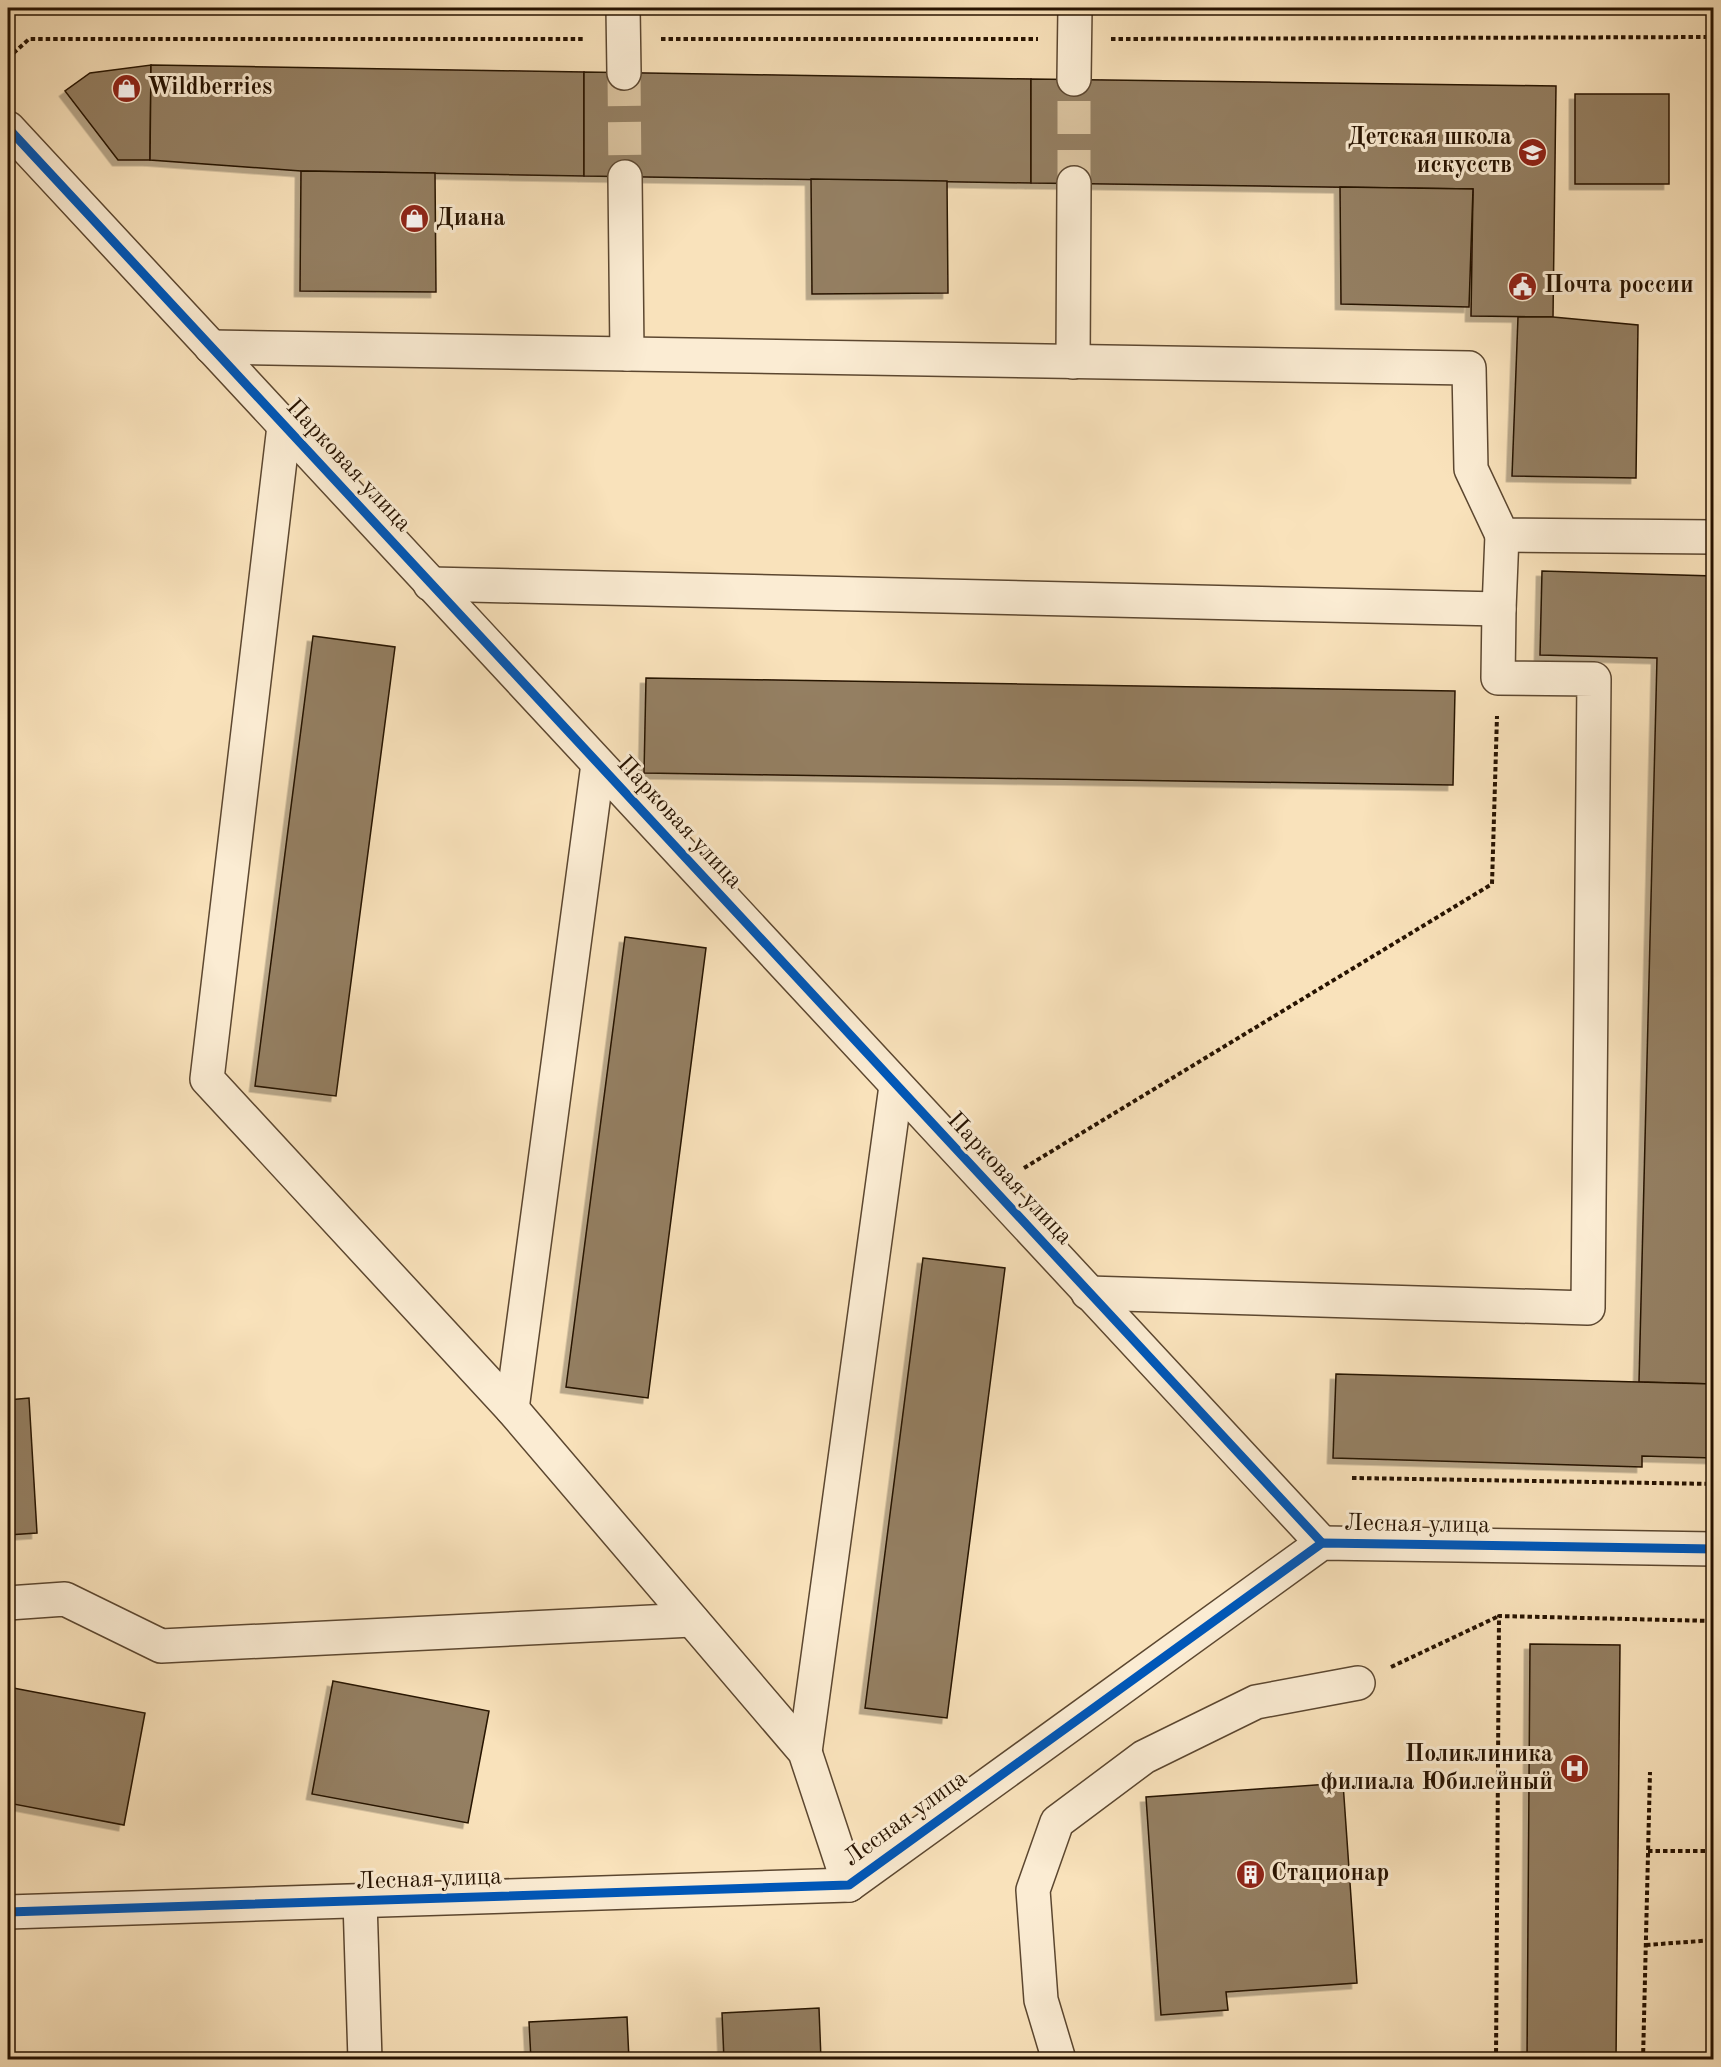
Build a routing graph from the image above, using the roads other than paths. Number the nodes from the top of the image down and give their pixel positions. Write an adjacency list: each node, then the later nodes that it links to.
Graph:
1 (624, 23): 3 (street)
2 (1074, 23): 4 (street)
3 (624, 73)
4 (1074, 79)
5 (8, 128): 8 (street, Парковая улица)
6 (625, 177): 9 (street)
7 (1074, 183): 10 (street)
8 (211, 347): 9 (street); 11 (street, Парковая улица)
9 (627, 354): 10 (street)
10 (1073, 362): 12 (street)
11 (284, 426): 14 (street, Парковая улица); 19 (street)
12 (1502, 534): 13 (street); 15 (street)
13 (1713, 537)
14 (430, 584): 15 (street); 16 (street, Парковая улица)
15 (1499, 609): 18 (street)
16 (598, 764): 17 (street, Парковая улица); 19 (street)
17 (896, 1086): 18 (street, Парковая улица); 25 (street)
18 (1088, 1293): 20 (street, Парковая улица)
19 (512, 1409): 23 (street)
20 (1322, 1543): 21 (street, Лесная улица); 26 (street, Лесная улица)
21 (1713, 1549)
22 (8, 1602): 23 (street)
23 (692, 1620): 25 (street)
24 (1358, 1683): 30 (street)
25 (805, 1752): 26 (street)
26 (849, 1885): 27 (street, Лесная улица)
27 (360, 1901): 28 (street, Лесная улица); 29 (street)
28 (8, 1912)
29 (365, 2060)
30 (1059, 2060)

